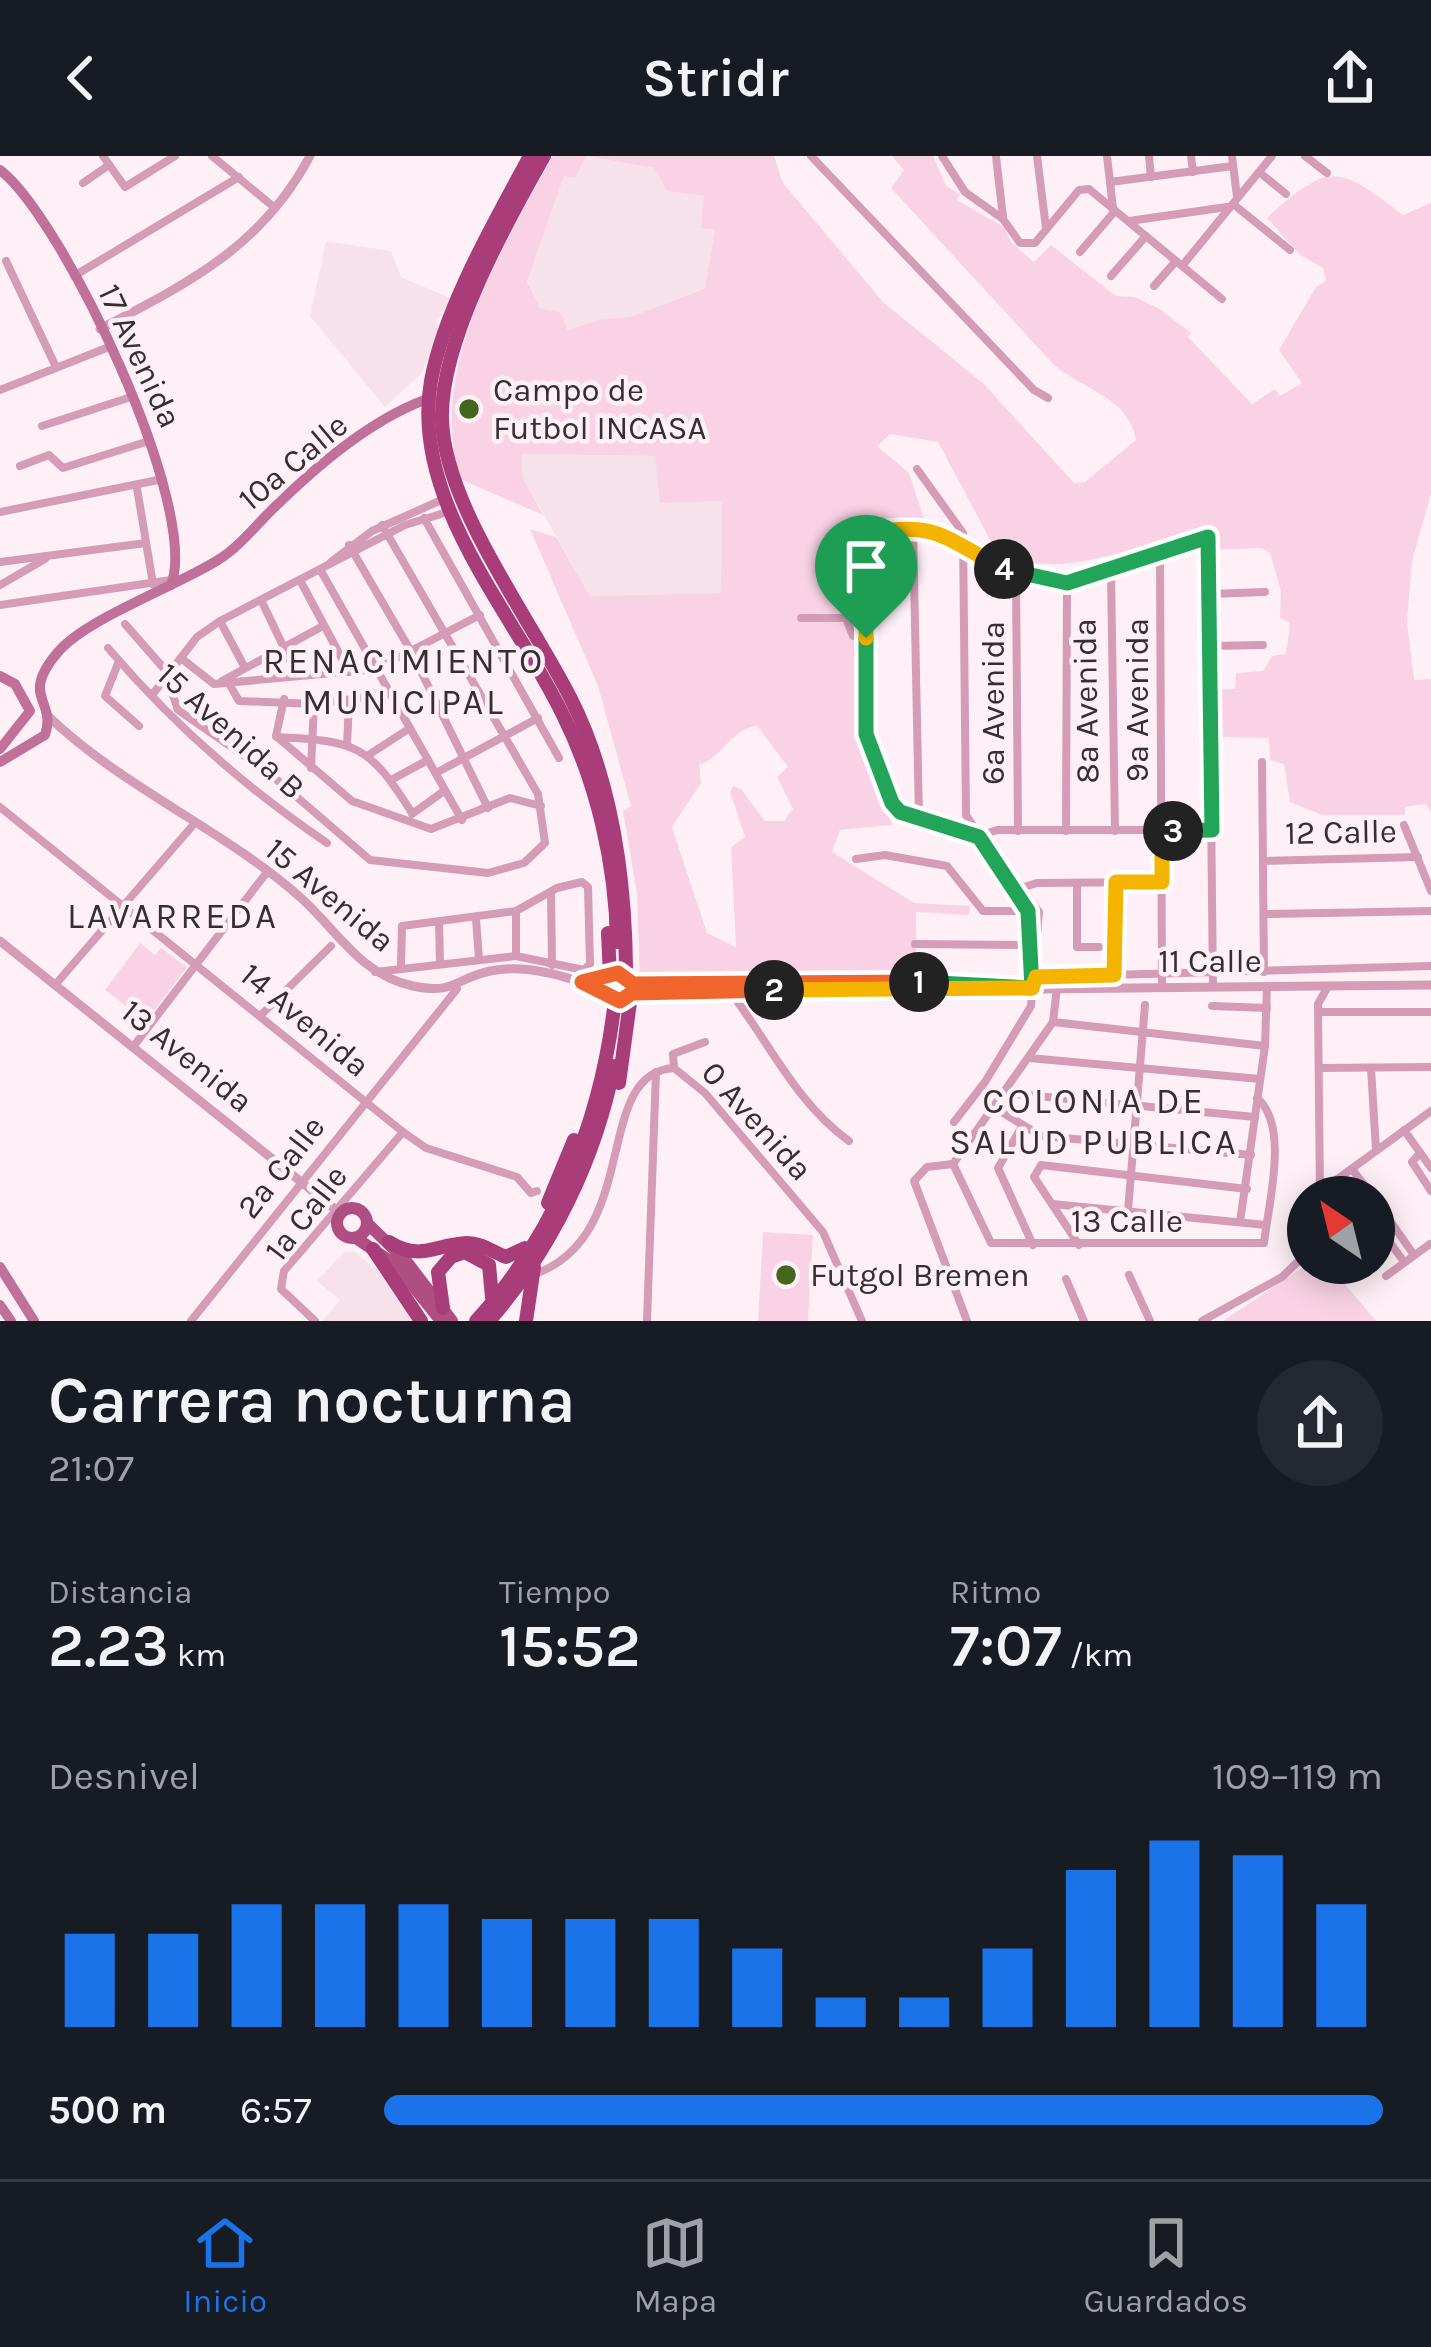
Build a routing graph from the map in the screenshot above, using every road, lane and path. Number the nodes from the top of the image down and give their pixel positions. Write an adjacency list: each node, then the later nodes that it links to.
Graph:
1 (154, 156): 18 (street)
2 (175, 156): 18 (street)
3 (212, 156): 23 (street)
4 (310, 156): 29 (street)
5 (530, 156): 48 (highway)
6 (544, 156): 127 (highway)
7 (811, 156): 49 (street)
8 (942, 156): 31 (street)
9 (996, 156): 31 (street)
10 (1037, 156): 33 (street)
11 (1107, 156): 25 (street)
12 (1149, 156): 24 (street)
13 (1191, 156): 20 (street)
14 (1272, 156): 21 (street)
15 (1305, 156): 22 (street)
16 (106, 160): 18 (street); 26 (street)
17 (1233, 161): 20 (street); 28 (street)
18 (160, 165)
19 (0, 170): 39 (main road, 17 Avenida)
20 (1193, 172): 24 (street)
21 (1258, 172): 27 (street); 28 (street)
22 (1327, 173)
23 (239, 177): 29 (street); 39 (street)
24 (1151, 177): 25 (street)
25 (1110, 182): 30 (street)
26 (82, 183)
27 (1286, 194)
28 (1233, 203): 32 (street); 35 (street); 38 (street)
29 (275, 208): 43 (street)
30 (1114, 210): 32 (street); 33 (street); 36 (street)
31 (1003, 218): 33 (street)
32 (1127, 221): 34 (street)
33 (1047, 230)
34 (1146, 236): 38 (street); 40 (street)
35 (1290, 250)
36 (1080, 252)
37 (5, 261): 45 (street)
38 (1179, 264): 41 (street); 42 (street)
39 (74, 276): 43 (main road, 17 Avenida)
40 (1112, 276)
41 (1154, 286)
42 (1222, 299)
43 (100, 329): 44 (main road, 17 Avenida)
44 (109, 347): 45 (street); 47 (main road, 17 Avenida)
45 (55, 365): 46 (street)
46 (0, 390)
47 (131, 398): 50 (street); 51 (main road, 17 Avenida)
48 (430, 398): 56 (highway); 68 (main road, 10a Calle)
49 (1048, 398)
50 (42, 426)
51 (150, 440): 52 (street); 54 (main road, 17 Avenida)
52 (20, 466)
53 (917, 469): 63 (street)
54 (165, 482): 55 (street); 67 (main road, 17 Avenida)
55 (139, 488): 57 (street); 61 (street)
56 (449, 505): 58 (street); 60 (street); 127 (highway)
57 (0, 512)
58 (424, 518): 60 (street); 80 (street)
59 (913, 527): 63 (street); 86 (street); 134 (street)
60 (385, 530): 62 (street); 85 (street)
61 (146, 543): 65 (street); 73 (street)
62 (352, 549): 69 (street); 91 (street)
63 (967, 550): 71 (street); 144 (street)
64 (1160, 556): 70 (street); 77 (street); 143 (street, 9a Avenida)
65 (47, 557): 66 (street); 75 (street)
66 (0, 562)
67 (176, 562): 68 (main road); 73 (main road, 17 Avenida)
68 (195, 572): 73 (main road, 10a Calle)
69 (321, 572): 72 (street); 95 (street)
70 (1111, 572): 74 (street); 142 (street, 8a Avenida)
71 (1016, 575): 74 (street); 140 (street, 6a Avenida)
72 (301, 582): 78 (street); 84 (street)
73 (164, 583): 79 (street); 97 (main road, 10a Calle)
74 (1067, 583): 141 (street)
75 (0, 585)
76 (1265, 592): 77 (street)
77 (1210, 594): 88 (street)
78 (262, 602): 82 (street); 90 (street)
79 (0, 605)
80 (480, 615): 85 (street); 108 (street)
81 (801, 618): 86 (street)
82 (220, 621): 92 (street); 94 (street)
83 (125, 624): 98 (street)
84 (323, 626): 90 (street); 96 (street)
85 (444, 634): 91 (street); 114 (street)
86 (866, 638): 134 (street)
87 (1263, 645): 88 (street)
88 (1210, 646): 139 (street)
89 (108, 648): 93 (street, 15 Avenida B)
90 (284, 648): 94 (street); 99 (street)
91 (412, 653): 95 (street); 122 (street)
92 (181, 658): 98 (street); 101 (street)
93 (119, 661): 104 (street, 15 Avenida B); 111 (street)
94 (244, 665): 101 (street)
95 (376, 669): 96 (street); 103 (street)
96 (349, 672): 99 (street)
97 (42, 673): 102 (main road); 110 (main road)
98 (167, 674): 104 (street); 130 (street)
99 (297, 675): 101 (street)
100 (0, 676): 102 (main road)
101 (224, 681): 105 (street)
102 (15, 684): 109 (main road)
103 (390, 694): 106 (street); 112 (street)
104 (152, 695): 145 (street, 15 Avenida B)
105 (284, 699): 107 (street); 113 (street)
106 (349, 702): 107 (street); 117 (street)
107 (314, 704): 116 (street)
108 (538, 718): 114 (street); 120 (street)
109 (26, 721): 110 (main road); 118 (main road)
110 (47, 726): 115 (street, 15 Avenida); 115 (street, 15 Avenida); 123 (main road)
111 (139, 726)
112 (410, 728): 119 (street); 121 (street)
113 (276, 736): 116 (street); 125 (street)
114 (506, 737): 122 (street); 130 (street)
115 (70, 738): 136 (street, 15 Avenida)
116 (311, 738): 117 (street); 125 (street)
117 (347, 745): 119 (street)
118 (0, 749)
119 (370, 754): 128 (street)
120 (559, 758)
121 (428, 760): 126 (street); 128 (street)
122 (463, 760): 126 (street); 132 (street)
123 (0, 762)
124 (1262, 762): 148 (street)
125 (311, 770): 137 (street)
126 (436, 773): 129 (street)
127 (594, 777): 184 (highway); 184 (highway)
128 (391, 780): 133 (street)
129 (444, 791): 133 (street); 135 (street)
130 (541, 806): 132 (street)
131 (0, 807): 156 (street, 14 Avenida)
132 (488, 808): 135 (street)
133 (412, 813): 137 (street)
134 (919, 817): 144 (street)
135 (462, 820): 137 (street)
136 (194, 824): 149 (street, 15 Avenida); 156 (street)
137 (419, 825)
138 (1404, 825): 146 (street)
139 (1212, 830): 143 (street); 180 (street)
140 (1018, 831): 141 (street); 144 (street)
141 (1066, 831): 142 (street)
142 (1115, 831): 143 (street)
143 (1162, 832): 151 (street, 9a Avenida)
144 (979, 837): 153 (street)
145 (327, 843)
146 (1418, 857): 148 (street, 12 Calle); 154 (street)
147 (856, 859): 158 (street)
148 (1265, 861): 160 (street)
149 (267, 872): 170 (street); 175 (street, 15 Avenida)
150 (1116, 882): 151 (street); 152 (street); 177 (street)
151 (1162, 882): 178 (street, 9a Avenida)
152 (1076, 883): 153 (street); 167 (street)
153 (1018, 890): 158 (street)
154 (1431, 891)
155 (551, 892): 157 (street); 174 (street); 174 (street)
156 (123, 904): 170 (street, 14 Avenida); 181 (street)
157 (516, 911): 161 (street); 168 (street)
158 (1034, 911): 165 (street); 179 (street)
159 (1431, 911): 160 (street)
160 (1267, 914): 176 (street)
161 (476, 919): 162 (street); 169 (street)
162 (439, 921): 171 (street); 172 (street)
163 (0, 941): 181 (street, 13 Avenida)
164 (915, 944): 165 (street)
165 (1030, 945): 179 (street)
166 (331, 946): 197 (street)
167 (1099, 947)
168 (516, 956): 169 (street); 174 (street)
169 (479, 959): 171 (street)
170 (196, 962): 197 (street, 14 Avenida); 202 (street)
171 (440, 963): 172 (street)
172 (401, 966): 175 (street)
173 (1431, 966): 176 (street)
174 (555, 969): 184 (street, 15 Avenida); 191 (street, 15 Avenida)
175 (374, 972): 191 (street, 15 Avenida)
176 (1264, 972): 180 (street)
177 (1114, 975): 178 (street); 179 (street); 188 (street)
178 (1162, 975): 180 (street); 185 (street, 9a Avenida)
179 (1032, 981): 182 (street, 11 Calle); 187 (street, 11 Calle); 218 (street)
180 (1213, 981): 185 (street, 11 Calle); 186 (street, 11 Calle)
181 (55, 985): 202 (street, 13 Avenida)
182 (727, 986): 184 (street, 11 Calle); 222 (street)
183 (1431, 986): 190 (street, 11 Calle)
184 (620, 987): 246 (highway); 246 (highway)
185 (1162, 987): 188 (street, 11 Calle)
186 (1267, 987): 189 (street, 11 Calle); 194 (street)
187 (1057, 988): 188 (street, 11 Calle); 198 (street)
188 (1114, 988)
189 (1307, 988): 190 (street, 11 Calle); 195 (street)
190 (1327, 988): 195 (street)
191 (457, 989): 213 (street, 2a Calle)
192 (1145, 1006): 199 (street)
193 (1212, 1006): 194 (street)
194 (1267, 1007): 201 (street)
195 (1318, 1008): 196 (street); 206 (street)
196 (1431, 1012)
197 (262, 1014): 213 (street, 14 Avenida)
198 (1053, 1022): 199 (street); 203 (street)
199 (1144, 1034): 201 (street); 209 (street)
200 (706, 1042): 205 (street)
201 (1265, 1046): 210 (street)
202 (133, 1047): 234 (street, 13 Avenida)
203 (1029, 1058): 209 (street); 211 (street)
204 (1431, 1066): 207 (street)
205 (674, 1068): 208 (street, 0 Avenida); 273 (street, 0 Avenida)
206 (1318, 1068): 207 (street); 231 (street)
207 (1371, 1068): 224 (street)
208 (656, 1071): 258 (street, 0 Avenida); 272 (street)
209 (1140, 1072): 210 (street); 215 (street)
210 (1260, 1079): 212 (street)
211 (1006, 1093): 214 (street); 215 (street)
212 (1257, 1098): 217 (street); 243 (street)
213 (363, 1100): 221 (street, 14 Avenida); 234 (street, 2a Calle)
214 (995, 1108): 219 (street); 227 (street)
215 (1136, 1108): 217 (street); 223 (street)
216 (1431, 1111): 220 (street)
217 (1255, 1117): 226 (street)
218 (954, 1122)
219 (1021, 1128): 223 (street); 249 (street)
220 (1404, 1130): 224 (street); 225 (street)
221 (403, 1132): 236 (street, 14 Avenida); 240 (street, 1a Calle)
222 (849, 1141)
223 (1132, 1147): 226 (street); 230 (street)
224 (1376, 1151): 229 (street)
225 (1420, 1153): 228 (street); 237 (street)
226 (1251, 1155): 235 (street)
227 (952, 1164): 249 (street, 13 Calle); 274 (street)
228 (1431, 1168)
229 (1352, 1169): 232 (street); 233 (street)
230 (1130, 1176): 235 (street); 238 (street); 239 (street)
231 (1320, 1176)
232 (1343, 1176)
233 (1356, 1176)
234 (302, 1183): 240 (street, 13 Avenida); 266 (street, 2a Calle)
235 (1247, 1190): 241 (street)
236 (537, 1191)
237 (1431, 1191)
238 (1050, 1204): 239 (street); 250 (street)
239 (1127, 1211): 241 (street)
240 (339, 1212): 242 (main road); 245 (main road); 267 (street, 1a Calle)
241 (1240, 1222): 243 (street)
242 (368, 1224): 245 (main road); 247 (main road)
243 (1266, 1225): 250 (street, 13 Calle)
244 (1395, 1231): 253 (street)
245 (356, 1238): 252 (main road)
246 (540, 1240): 247 (highway); 258 (highway); 261 (highway); 270 (highway)
247 (389, 1243): 263 (main road)
248 (1430, 1244): 253 (street)
249 (1033, 1245): 250 (street, 13 Calle)
250 (1080, 1246)
251 (1395, 1249): 254 (street)
252 (373, 1250): 263 (main road); 268 (highway)
253 (1414, 1256): 254 (street)
254 (1404, 1262): 256 (street)
255 (0, 1267): 265 (main road)
256 (1395, 1269)
257 (1287, 1271): 277 (street)
258 (532, 1275): 271 (highway)
259 (1129, 1276): 276 (street)
260 (1066, 1279): 275 (street)
261 (490, 1304): 263 (highway); 269 (highway)
262 (0, 1305): 264 (main road)
263 (444, 1316)
264 (11, 1321)
265 (34, 1321)
266 (191, 1321)
267 (315, 1321)
268 (421, 1321)
269 (476, 1321)
270 (489, 1321)
271 (526, 1321)
272 (647, 1321)
273 (862, 1321)
274 (968, 1321)
275 (1084, 1321)
276 (1150, 1321)
277 (1202, 1321)

